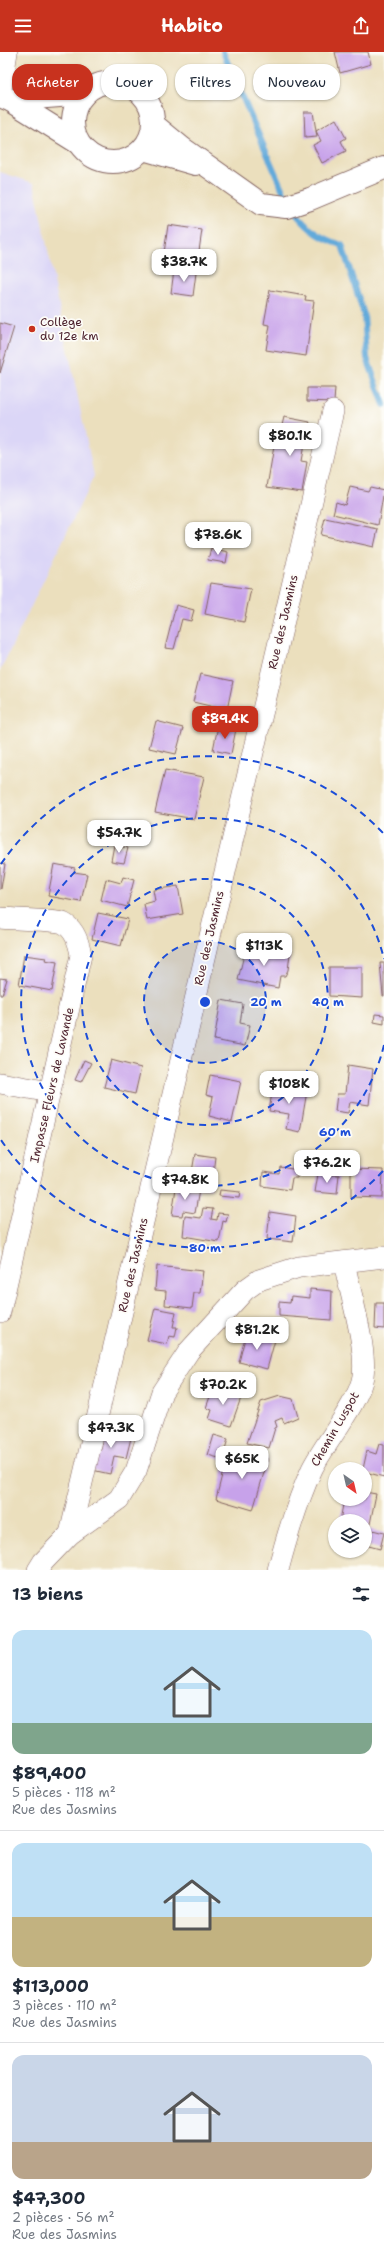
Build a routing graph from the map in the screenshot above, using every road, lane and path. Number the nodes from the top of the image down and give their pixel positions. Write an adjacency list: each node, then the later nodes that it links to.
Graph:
1 (7, 52): 3 (street)
2 (93, 88): 5 (main road)
3 (4, 97): 6 (main road)
4 (80, 100): 6 (main road)
5 (154, 125): 7 (main road); 9 (main road)
6 (77, 142): 7 (main road)
7 (143, 149): 9 (main road)
8 (384, 168): 9 (main road)
9 (213, 171)
10 (333, 411): 17 (street, Rue des Jasmins)
11 (0, 918): 13 (street, Impasse Fleurs de Lavande)
12 (0, 1083): 13 (street)
13 (50, 1092): 16 (street, Impasse Fleurs de Lavande)
14 (384, 1257): 15 (street)
15 (344, 1262): 17 (street); 19 (street, Chemin Luspot)
16 (0, 1312)
17 (70, 1534): 18 (street)
18 (38, 1570)
19 (278, 1570)

